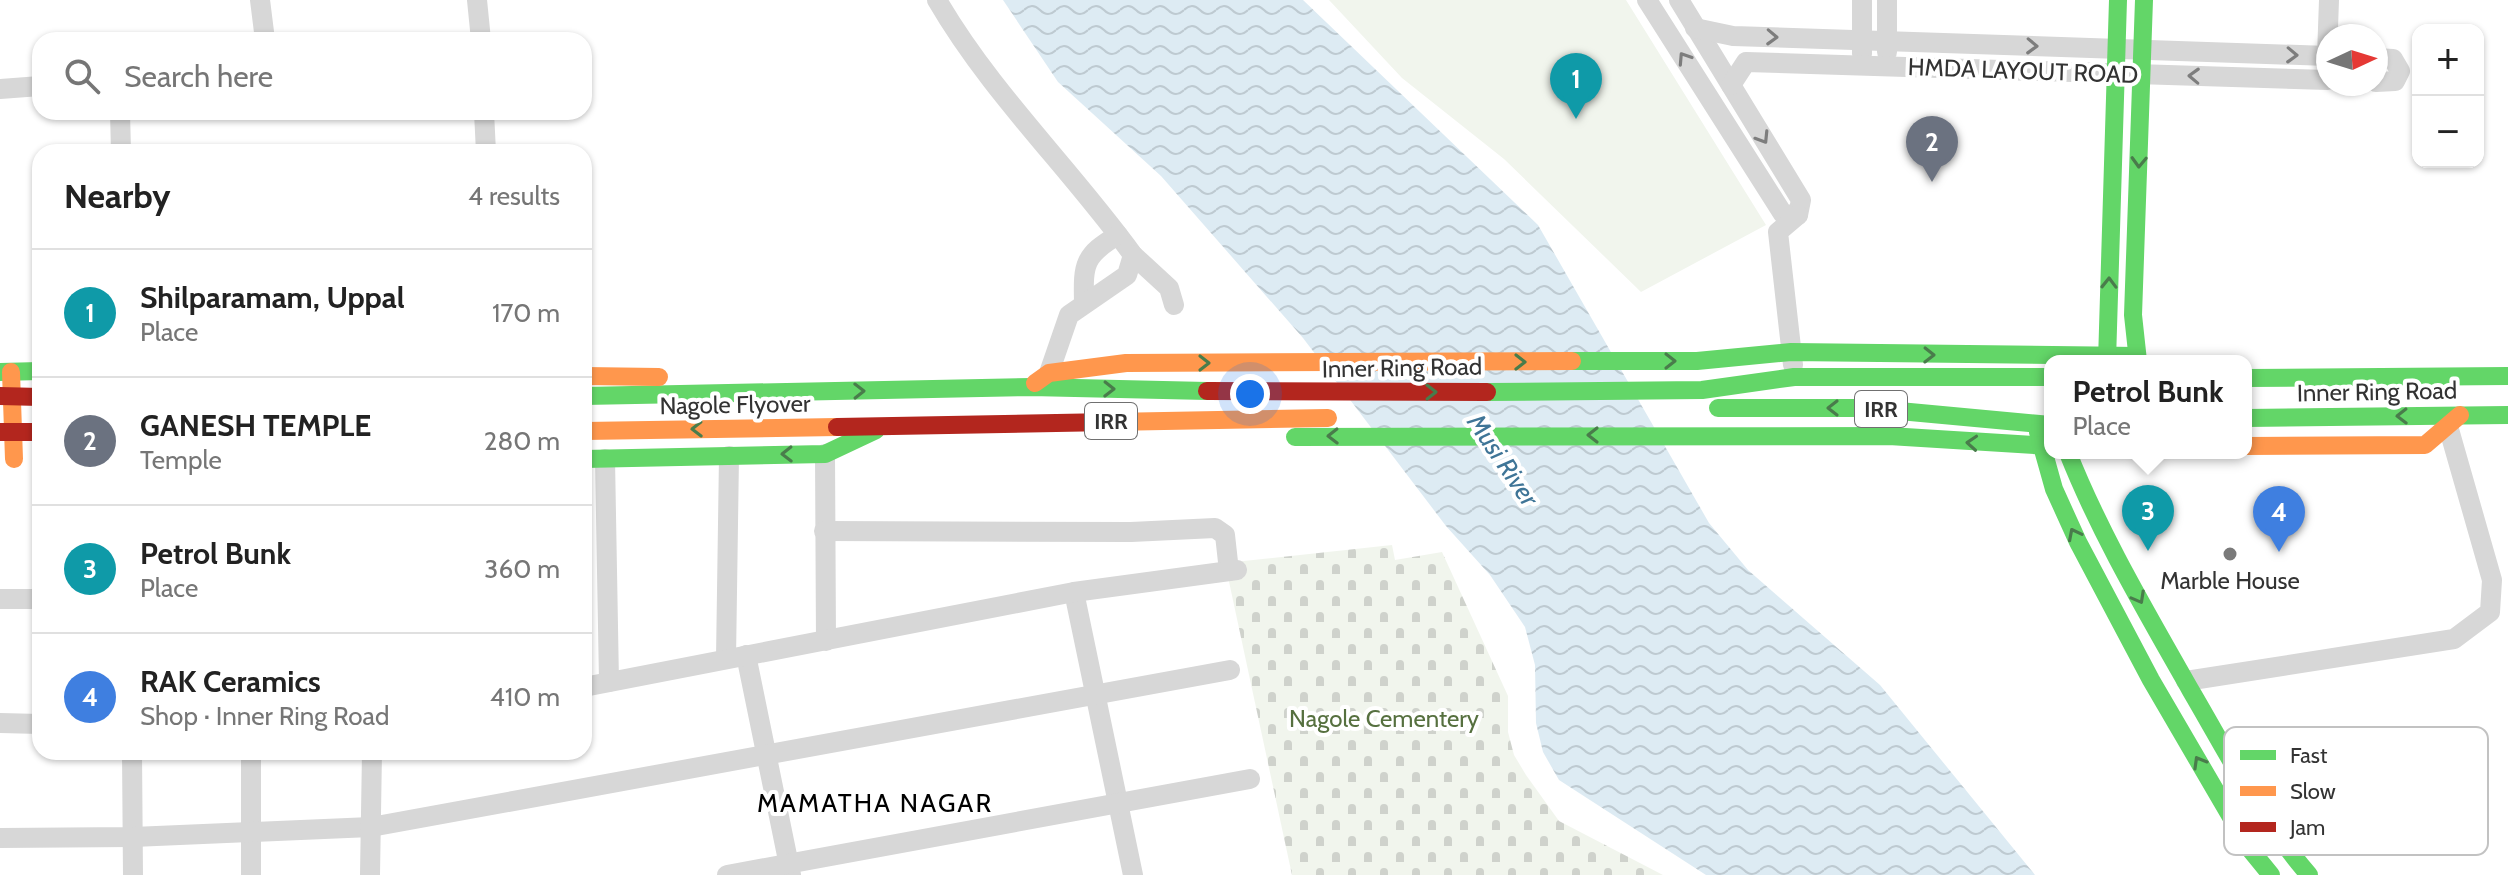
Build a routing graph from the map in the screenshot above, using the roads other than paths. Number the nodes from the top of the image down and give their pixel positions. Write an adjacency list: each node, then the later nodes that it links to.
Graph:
1 (260, 0): 13 (street)
2 (477, 0): 14 (street)
3 (937, 0): 35 (street)
4 (1647, 0): 34 (street, one-way to 4)
5 (1679, 0): 12 (street)
6 (1862, 0): 15 (street)
7 (1887, 0): 16 (street)
8 (2118, 0): 17 (main road)
9 (2144, 0): 18 (main road)
10 (2329, 0): 11 (street)
11 (2329, 24)
12 (1695, 28): 15 (street, one-way to 15); 27 (street)
13 (264, 32)
14 (480, 32)
15 (1862, 40): 16 (street); 21 (street)
16 (1887, 41): 17 (street, one-way to 17); 22 (street)
17 (2116, 49): 18 (street); 23 (main road)
18 (2142, 50): 19 (street, one-way to 19); 24 (main road)
19 (2316, 57)
20 (2388, 61): 26 (street)
21 (1862, 66): 22 (street, HMDA LAYOUT ROAD); 27 (street, HMDA LAYOUT ROAD)
22 (1887, 67): 23 (street, HMDA LAYOUT ROAD)
23 (2114, 74): 24 (street, HMDA LAYOUT ROAD); 40 (main road, one-way to 23)
24 (2142, 74): 25 (street, HMDA LAYOUT ROAD, one-way to 24); 41 (main road, one-way to 41)
25 (2316, 80)
26 (2388, 81)
27 (1731, 85): 34 (street, one-way to 34)
28 (32, 87): 29 (street)
29 (0, 89)
30 (120, 120): 32 (street)
31 (484, 120): 33 (street)
32 (121, 144)
33 (486, 144)
34 (1798, 215): 39 (street)
35 (1118, 235): 36 (street); 37 (street)
36 (1133, 255): 37 (street); 38 (street)
37 (1084, 302): 45 (street)
38 (1174, 305)
39 (1791, 352): 42 (main road, one-way to 42); 45 (main road, one-way to 39); 48 (street)
40 (2107, 355)
41 (2138, 355)
42 (2044, 358)
43 (32, 371): 44 (main road)
44 (6, 372): 71 (main road)
45 (1049, 373): 51 (main road)
46 (592, 376): 52 (main road)
47 (2508, 376): 50 (main road, Inner Ring Road)
48 (1794, 377): 49 (main road, Inner Ring Road / IRR); 51 (main road, Inner Ring Road / IRR, one-way to 48)
49 (2044, 377)
50 (2252, 378)
51 (1031, 387): 52 (main road, Inner Ring Road / IRR, one-way to 51)
52 (753, 394): 54 (main road, Nagole Flyover / IRR)
53 (0, 396): 55 (main road, bridge)
54 (592, 396)
55 (32, 397)
56 (1664, 410): 63 (main road, IRR, one-way to 56)
57 (2508, 415): 60 (main road, Inner Ring Road)
58 (1366, 417): 61 (main road, Inner Ring Road / IRR)
59 (2252, 418): 60 (main road, Inner Ring Road, one-way to 59)
60 (2454, 420): 67 (main road); 82 (street)
61 (935, 424): 62 (main road, Inner Ring Road / IRR); 68 (main road, one-way to 61)
62 (887, 425): 64 (main road, Nagole Flyover / IRR, one-way to 64); 69 (main road)
63 (2044, 425)
64 (592, 431)
65 (0, 432): 66 (main road, bridge)
66 (32, 432)
67 (2252, 446)
68 (2044, 447)
69 (825, 454): 70 (main road, one-way to 70); 75 (street)
70 (729, 456): 72 (main road); 80 (street)
71 (14, 459)
72 (594, 459): 83 (street)
73 (2048, 459): 95 (main road, one-way to 73)
74 (2070, 459): 82 (main road, one-way to 82)
75 (824, 531): 76 (street); 79 (street)
76 (1074, 592): 79 (street); 85 (street)
77 (0, 599): 78 (street)
78 (32, 599)
79 (826, 641): 80 (street)
80 (736, 657): 83 (street); 89 (street)
81 (1230, 670): 85 (street)
82 (2186, 681): 88 (main road)
83 (609, 682): 84 (street)
84 (592, 685)
85 (1096, 695): 89 (street); 94 (street)
86 (0, 723): 87 (street)
87 (32, 724)
88 (2224, 748)
89 (767, 757): 96 (street); 102 (street)
90 (132, 760): 98 (street)
91 (251, 760): 97 (street)
92 (372, 760): 96 (street)
93 (1250, 779): 94 (street)
94 (1119, 804): 102 (street); 107 (street)
95 (2224, 804)
96 (371, 827): 97 (street); 105 (street)
97 (249, 833): 98 (street); 104 (street)
98 (133, 837): 99 (street); 103 (street)
99 (0, 838)
100 (2255, 855): 108 (main road, one-way to 100)
101 (2293, 855): 109 (main road)
102 (790, 869): 106 (street)
103 (133, 875)
104 (251, 875)
105 (370, 875)
106 (727, 875)
107 (1133, 875)
108 (2271, 875)
109 (2309, 875)

